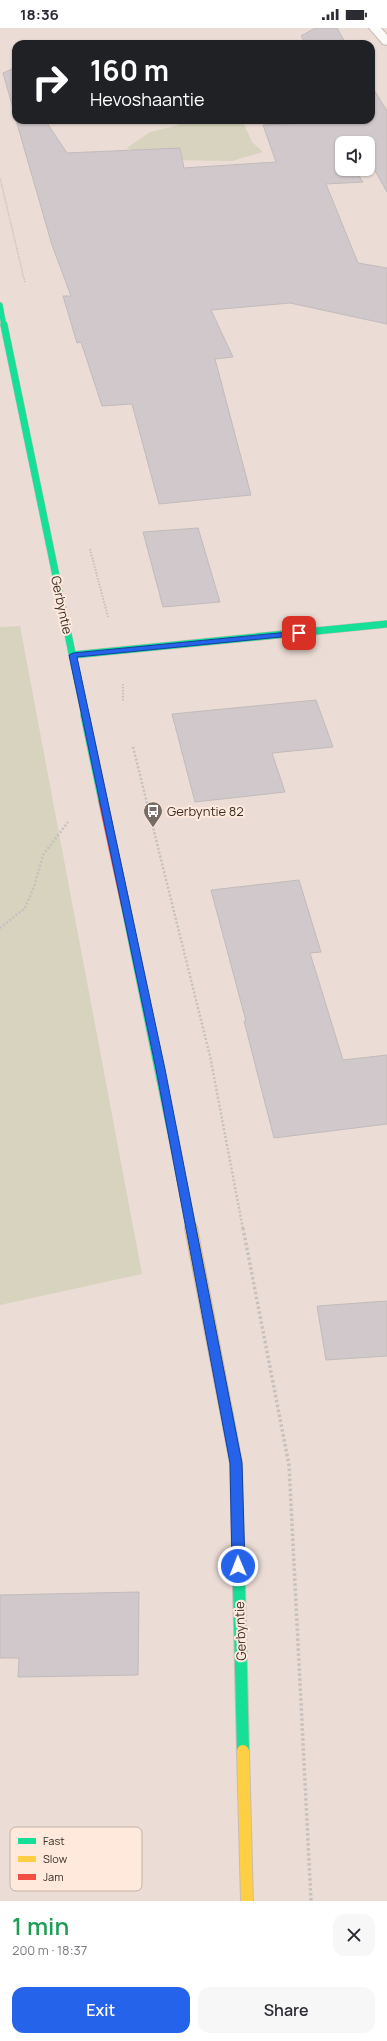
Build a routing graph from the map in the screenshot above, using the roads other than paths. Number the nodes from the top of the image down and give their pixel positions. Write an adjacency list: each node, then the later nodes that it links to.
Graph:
1 (375, 28): 2 (street)
2 (387, 42)
3 (0, 305): 5 (main road, Gerbyntie)
4 (387, 624): 5 (main road)
5 (73, 655): 6 (main road, Gerbyntie)
6 (247, 1901)

